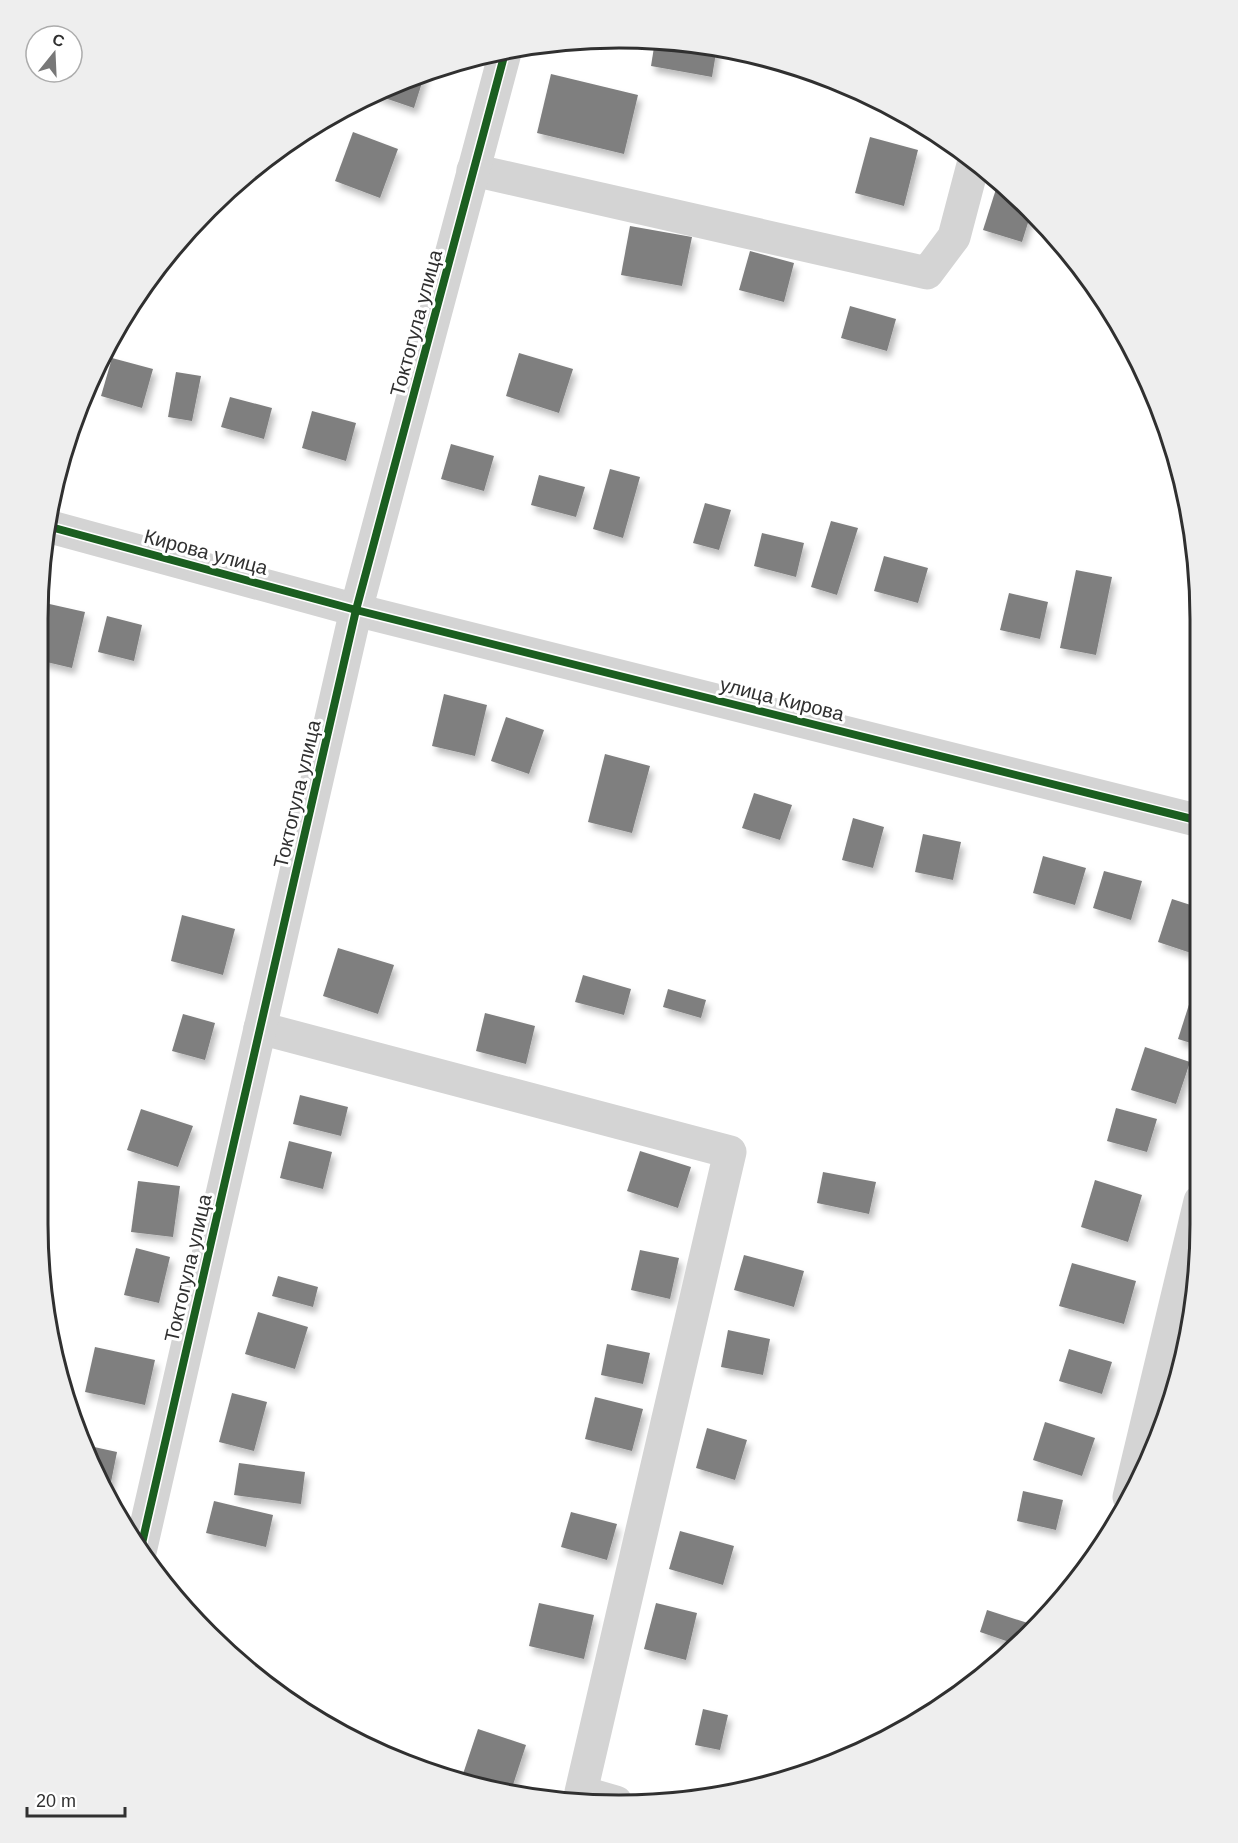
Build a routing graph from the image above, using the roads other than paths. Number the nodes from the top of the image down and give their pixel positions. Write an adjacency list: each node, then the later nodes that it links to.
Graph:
1 (503, 60): 2 (street, Токтогула улица)
2 (473, 170): 3 (street); 5 (street, Токтогула улица)
3 (972, 170)
4 (56, 528): 5 (street, Кирова улица)
5 (356, 610): 6 (street, улица Кирова); 7 (street, Токтогула улица)
6 (1190, 818)
7 (260, 1028): 10 (street, Токтогула улица); 11 (street)
8 (1189, 1245): 9 (street)
9 (1137, 1465)
10 (143, 1539)
11 (589, 1794)

